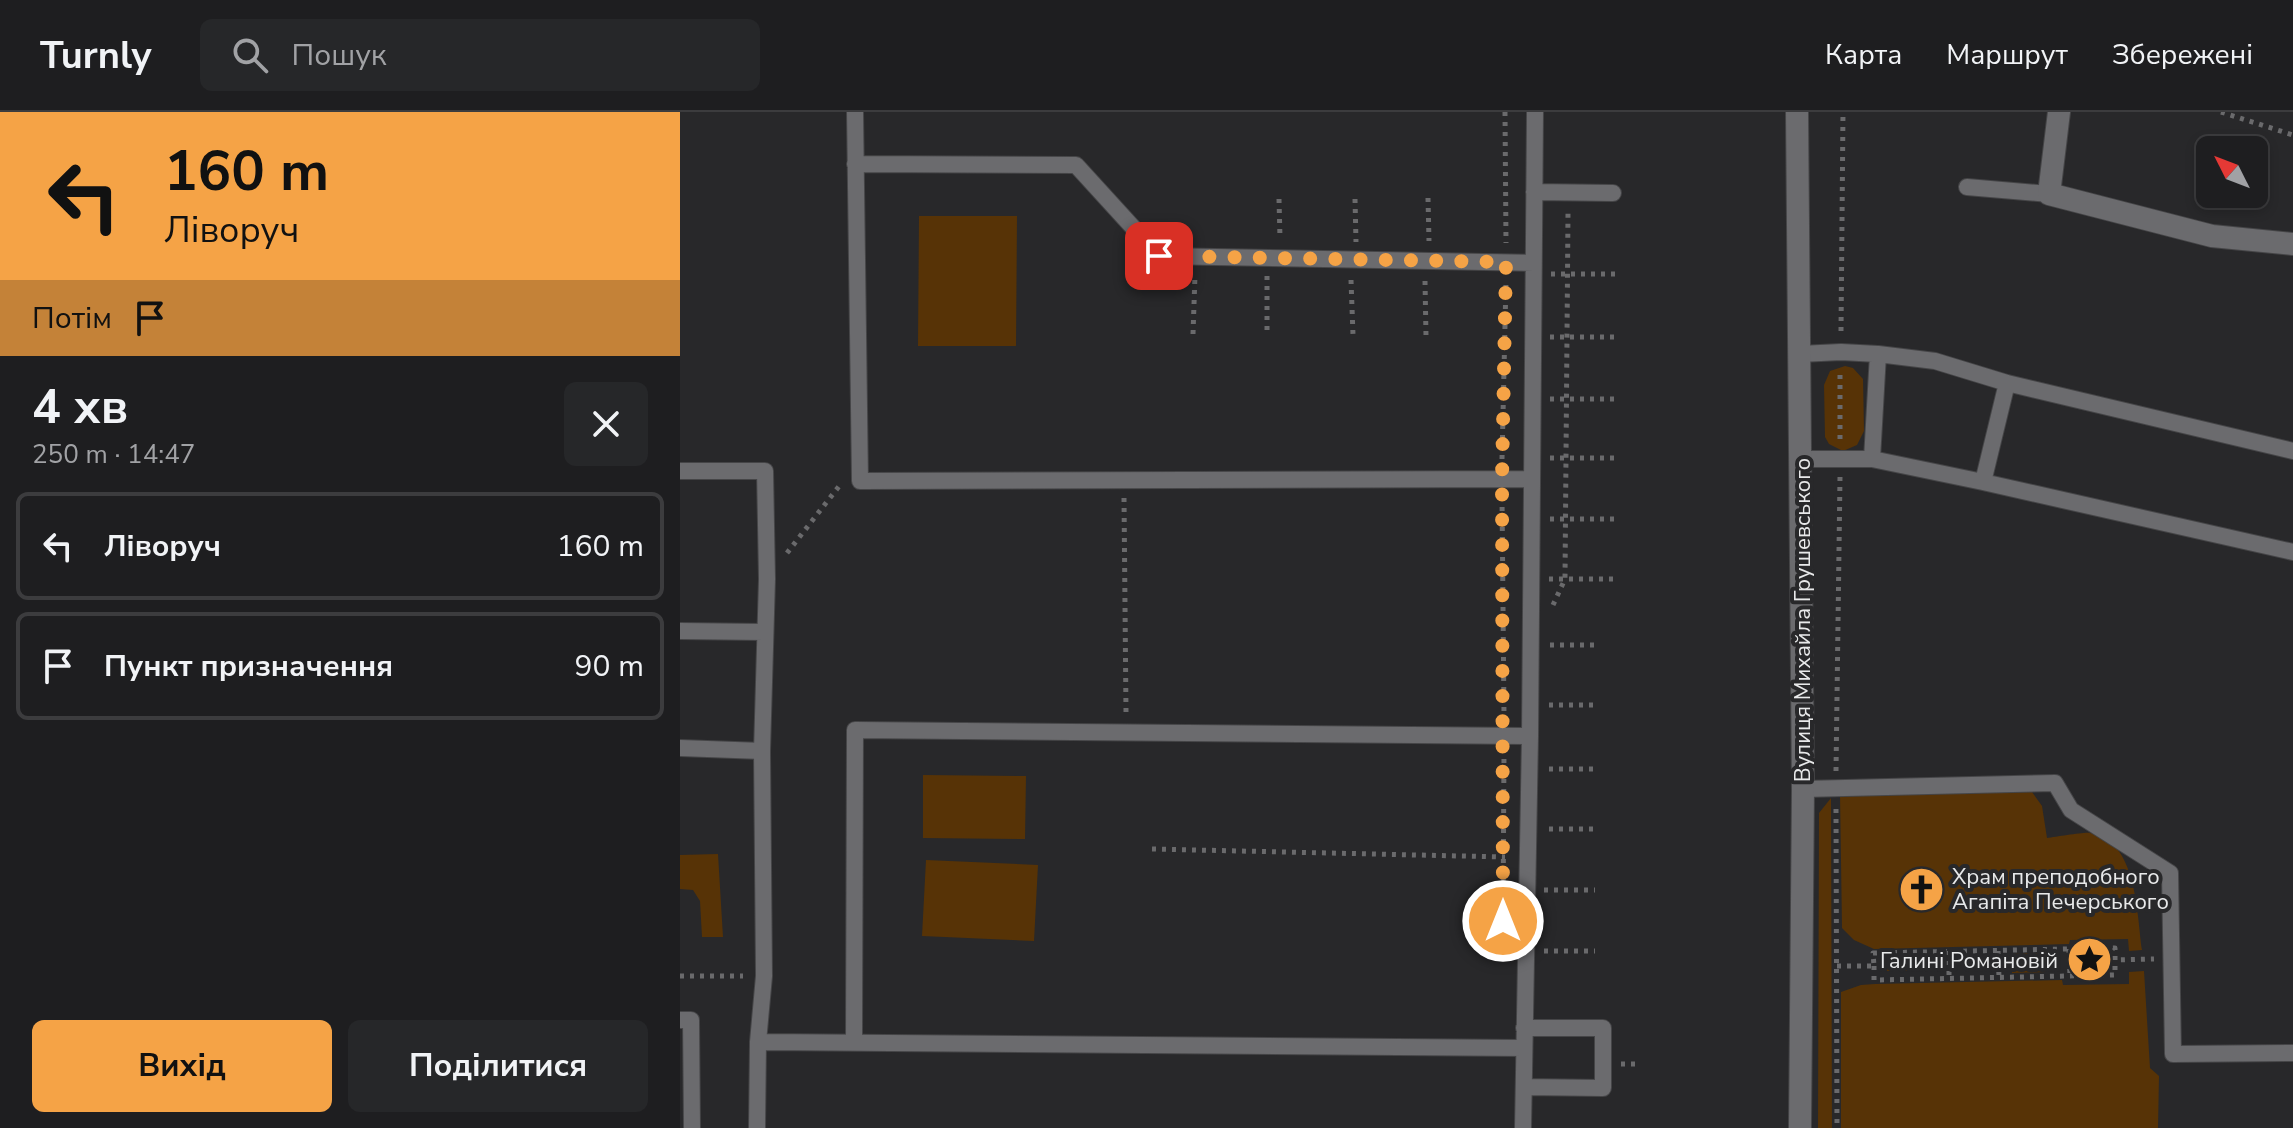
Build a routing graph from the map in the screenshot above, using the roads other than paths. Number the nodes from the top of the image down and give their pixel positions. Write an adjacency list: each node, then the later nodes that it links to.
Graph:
1 (855, 112): 5 (lane)
2 (1535, 112): 7 (lane)
3 (1797, 112): 12 (street, Вулиця Михайла Грушевського)
4 (2059, 112): 9 (street)
5 (855, 164): 11 (lane); 19 (lane)
6 (1967, 187): 9 (lane)
7 (1534, 192): 8 (lane); 11 (lane)
8 (1613, 193)
9 (2049, 194): 10 (street)
10 (2293, 244)
11 (1533, 268): 19 (lane)
12 (1800, 354): 13 (lane); 16 (street, Вулиця Михайла Грушевського)
13 (1878, 354): 14 (lane); 17 (lane)
14 (2007, 383): 15 (lane); 20 (lane)
15 (2293, 451)
16 (1801, 459): 17 (lane); 27 (street, Вулиця Михайла Грушевського)
17 (1872, 459): 20 (lane)
18 (680, 471): 23 (lane)
19 (1531, 479): 24 (lane)
20 (1983, 482): 21 (lane)
21 (2293, 552)
22 (680, 631): 23 (lane)
23 (765, 632): 26 (lane)
24 (1530, 736): 29 (lane); 31 (lane)
25 (680, 748): 26 (lane)
26 (762, 751): 30 (lane)
27 (1803, 789): 33 (lane); 38 (street, Вулиця Михайла Грушевського)
28 (680, 1020): 35 (lane)
29 (1524, 1028): 32 (lane); 34 (lane)
30 (758, 1042): 31 (lane); 36 (lane)
31 (854, 1042): 32 (lane)
32 (1524, 1048): 34 (lane)
33 (2293, 1053)
34 (1524, 1087): 37 (lane)
35 (692, 1128)
36 (757, 1128)
37 (1523, 1128)
38 (1800, 1128)

